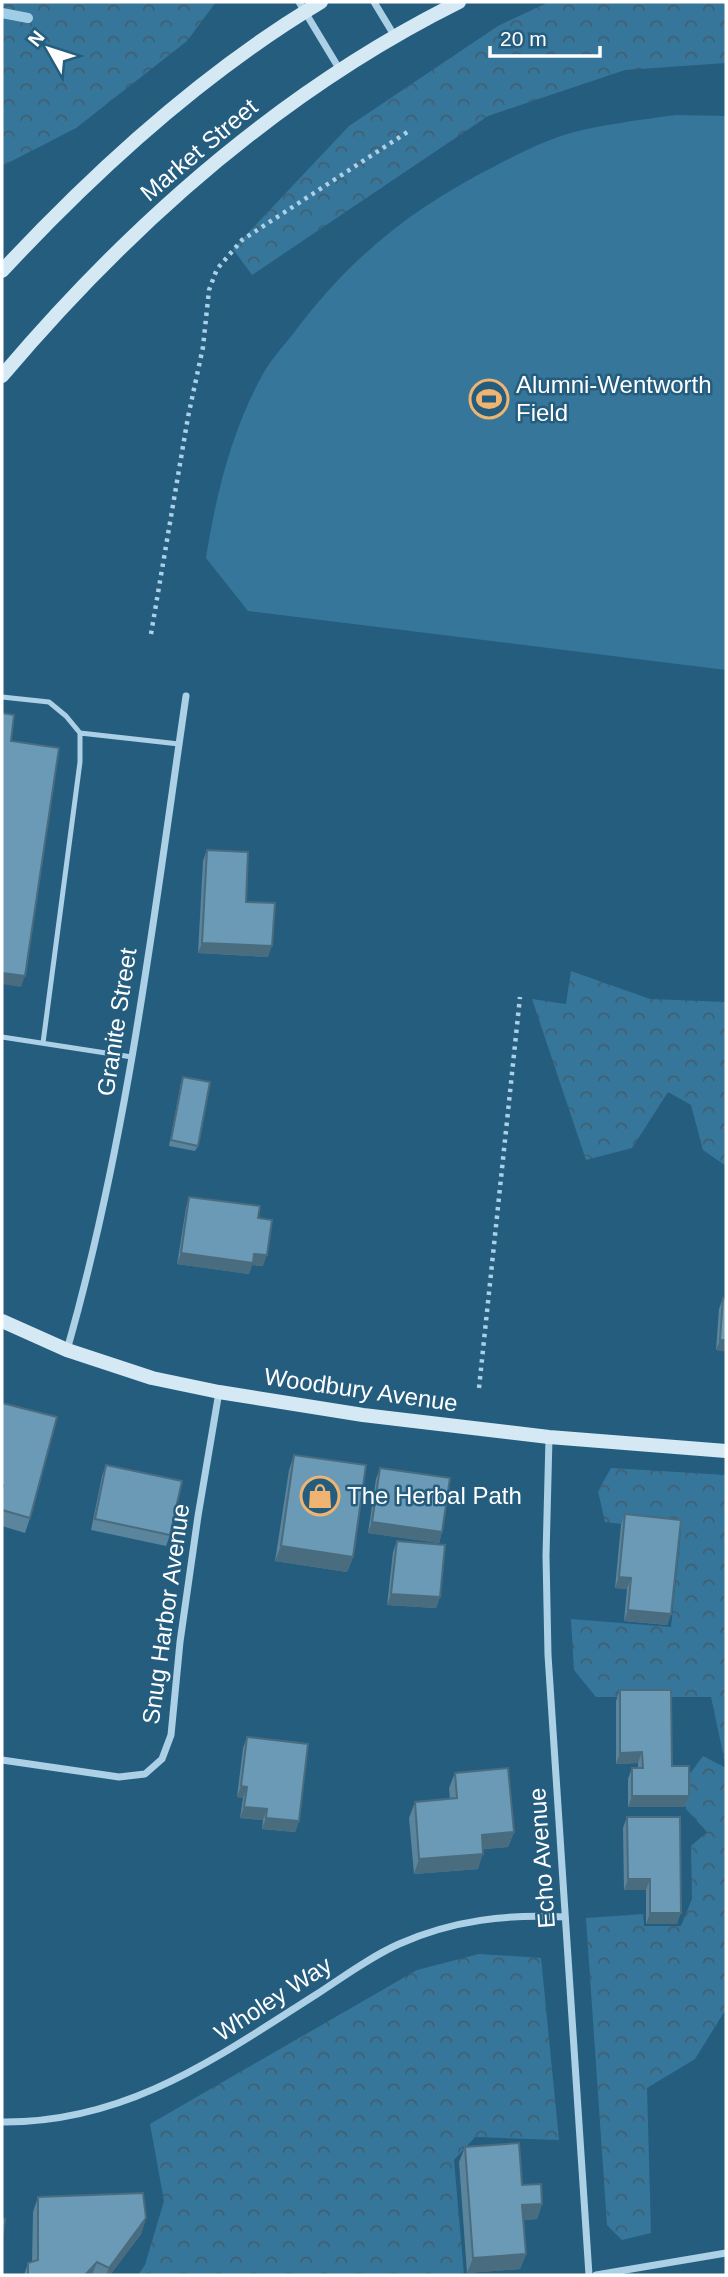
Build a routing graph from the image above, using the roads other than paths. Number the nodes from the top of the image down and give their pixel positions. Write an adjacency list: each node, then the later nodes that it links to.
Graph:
1 (321, 2): 4 (main road, Market Street)
2 (374, 2): 5 (street)
3 (459, 2): 5 (main road, Market Street)
4 (302, 7): 6 (street); 7 (main road, Market Street)
5 (394, 35): 6 (main road, Market Street)
6 (340, 70): 8 (main road, Market Street)
7 (2, 271)
8 (2, 376)
9 (186, 696): 12 (street, Granite Street)
10 (2, 697): 11 (lane)
11 (80, 733): 12 (lane); 14 (lane)
12 (179, 744): 15 (street, Granite Street)
13 (2, 1037): 14 (lane)
14 (43, 1043): 15 (lane)
15 (132, 1057): 17 (street, Granite Street)
16 (2, 1321): 17 (main road, Woodbury Avenue)
17 (67, 1350): 18 (main road, Woodbury Avenue)
18 (219, 1392): 19 (main road, Woodbury Avenue); 21 (street, Snug Harbor Avenue)
19 (549, 1437): 20 (main road, Woodbury Avenue); 22 (street, Echo Avenue)
20 (726, 1451)
21 (2, 1760)
22 (565, 1917): 23 (street, Wholey Way); 25 (street, Echo Avenue)
23 (2, 2122)
24 (726, 2253): 26 (street)
25 (589, 2275)
26 (596, 2275)

